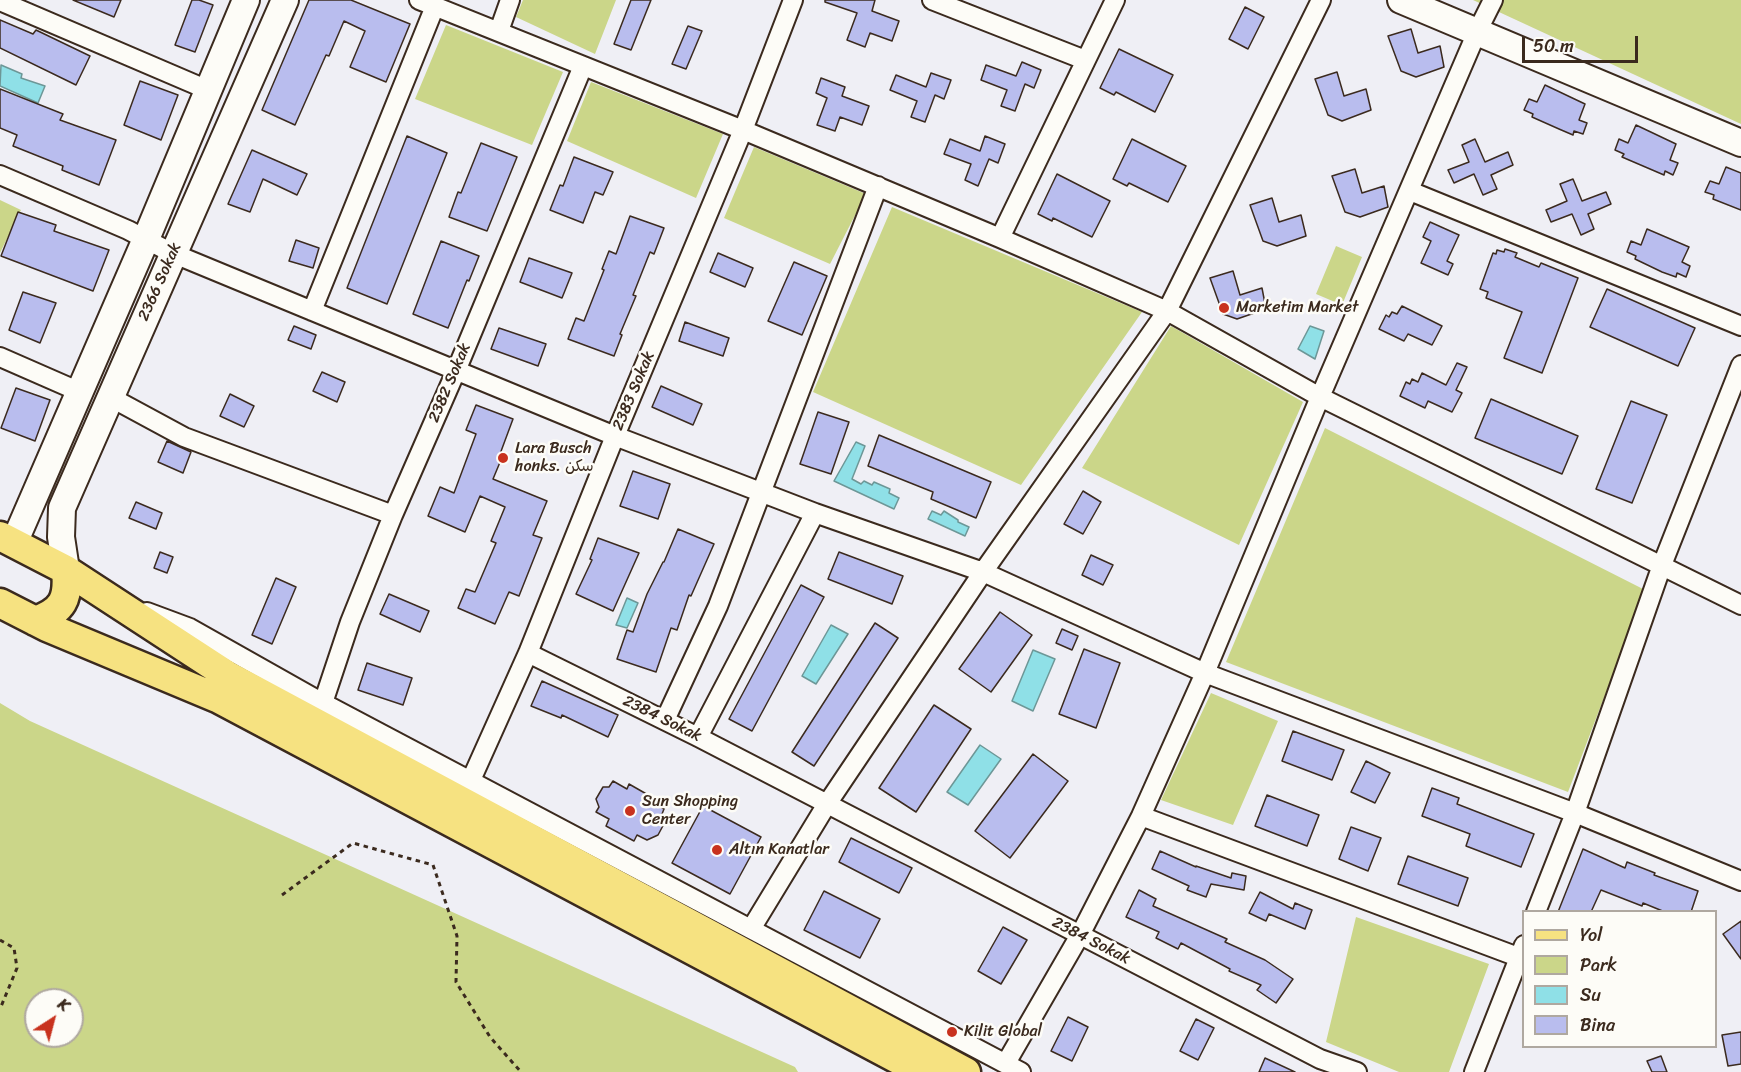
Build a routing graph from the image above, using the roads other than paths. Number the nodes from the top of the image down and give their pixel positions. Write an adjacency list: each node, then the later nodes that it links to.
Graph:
1 (246, 0): 16 (street, 2366 Sokak)
2 (285, 0): 24 (street, 2366 Sokak)
3 (510, 0): 12 (street)
4 (793, 0): 17 (street, 2383 Sokak)
5 (932, 0): 14 (street)
6 (1115, 0): 14 (street)
7 (1321, 0): 26 (street)
8 (1401, 0): 13 (street)
9 (1493, 0): 13 (street)
10 (0, 1): 16 (street)
11 (427, 3): 12 (street); 25 (street)
12 (499, 32): 15 (street)
13 (1477, 32): 18 (street); 21 (street)
14 (1085, 60): 22 (street)
15 (583, 66): 17 (street); 30 (street, 2382 Sokak)
16 (208, 90): 23 (street, 2366 Sokak)
17 (743, 130): 20 (street); 34 (street, 2383 Sokak)
18 (1741, 143)
19 (0, 175): 23 (street)
20 (878, 186): 22 (street); 35 (street)
21 (1410, 191): 27 (street); 33 (street)
22 (1000, 238): 26 (street)
23 (146, 239): 24 (street); 31 (street, 2366 Sokak)
24 (172, 253): 25 (street); 32 (street, 2366 Sokak)
25 (312, 311): 30 (street)
26 (1167, 311): 33 (street); 41 (street)
27 (1741, 326)
28 (0, 357): 31 (street)
29 (1741, 365): 39 (street)
30 (456, 371): 34 (street); 37 (street, 2382 Sokak)
31 (80, 392): 38 (street, 2366 Sokak)
32 (110, 397): 37 (street); 40 (street, 2366 Sokak)
33 (1320, 397): 39 (street); 47 (street)
34 (615, 436): 35 (street); 46 (street, 2383 Sokak)
35 (763, 493): 36 (street); 49 (street)
36 (815, 513): 41 (street); 50 (street)
37 (393, 515): 48 (street, 2382 Sokak)
38 (5, 542): 40 (main road)
39 (1662, 565): 44 (street); 53 (street)
40 (66, 570): 42 (main road); 45 (main road)
41 (983, 572): 47 (street); 52 (street)
42 (111, 599): 48 (street); 62 (main road)
43 (0, 603): 45 (main road)
44 (1741, 605)
45 (35, 621): 61 (main road)
46 (528, 653): 49 (street, 2384 Sokak); 51 (street, 2383 Sokak)
47 (1205, 673): 53 (street); 54 (street)
48 (323, 703): 51 (street)
49 (665, 720): 50 (street, 2384 Sokak)
50 (698, 736): 52 (street, 2384 Sokak)
51 (471, 780): 57 (street)
52 (827, 804): 57 (street); 58 (street, 2384 Sokak)
53 (1575, 813): 55 (street); 56 (street)
54 (1141, 816): 58 (street); 59 (street)
55 (1741, 881)
56 (1537, 910)
57 (751, 929): 60 (street)
58 (1080, 935): 60 (street); 63 (street, 2384 Sokak)
59 (1521, 951): 64 (street)
60 (1013, 1068)
61 (922, 1072)
62 (966, 1072)
63 (1358, 1072)
64 (1474, 1072)

